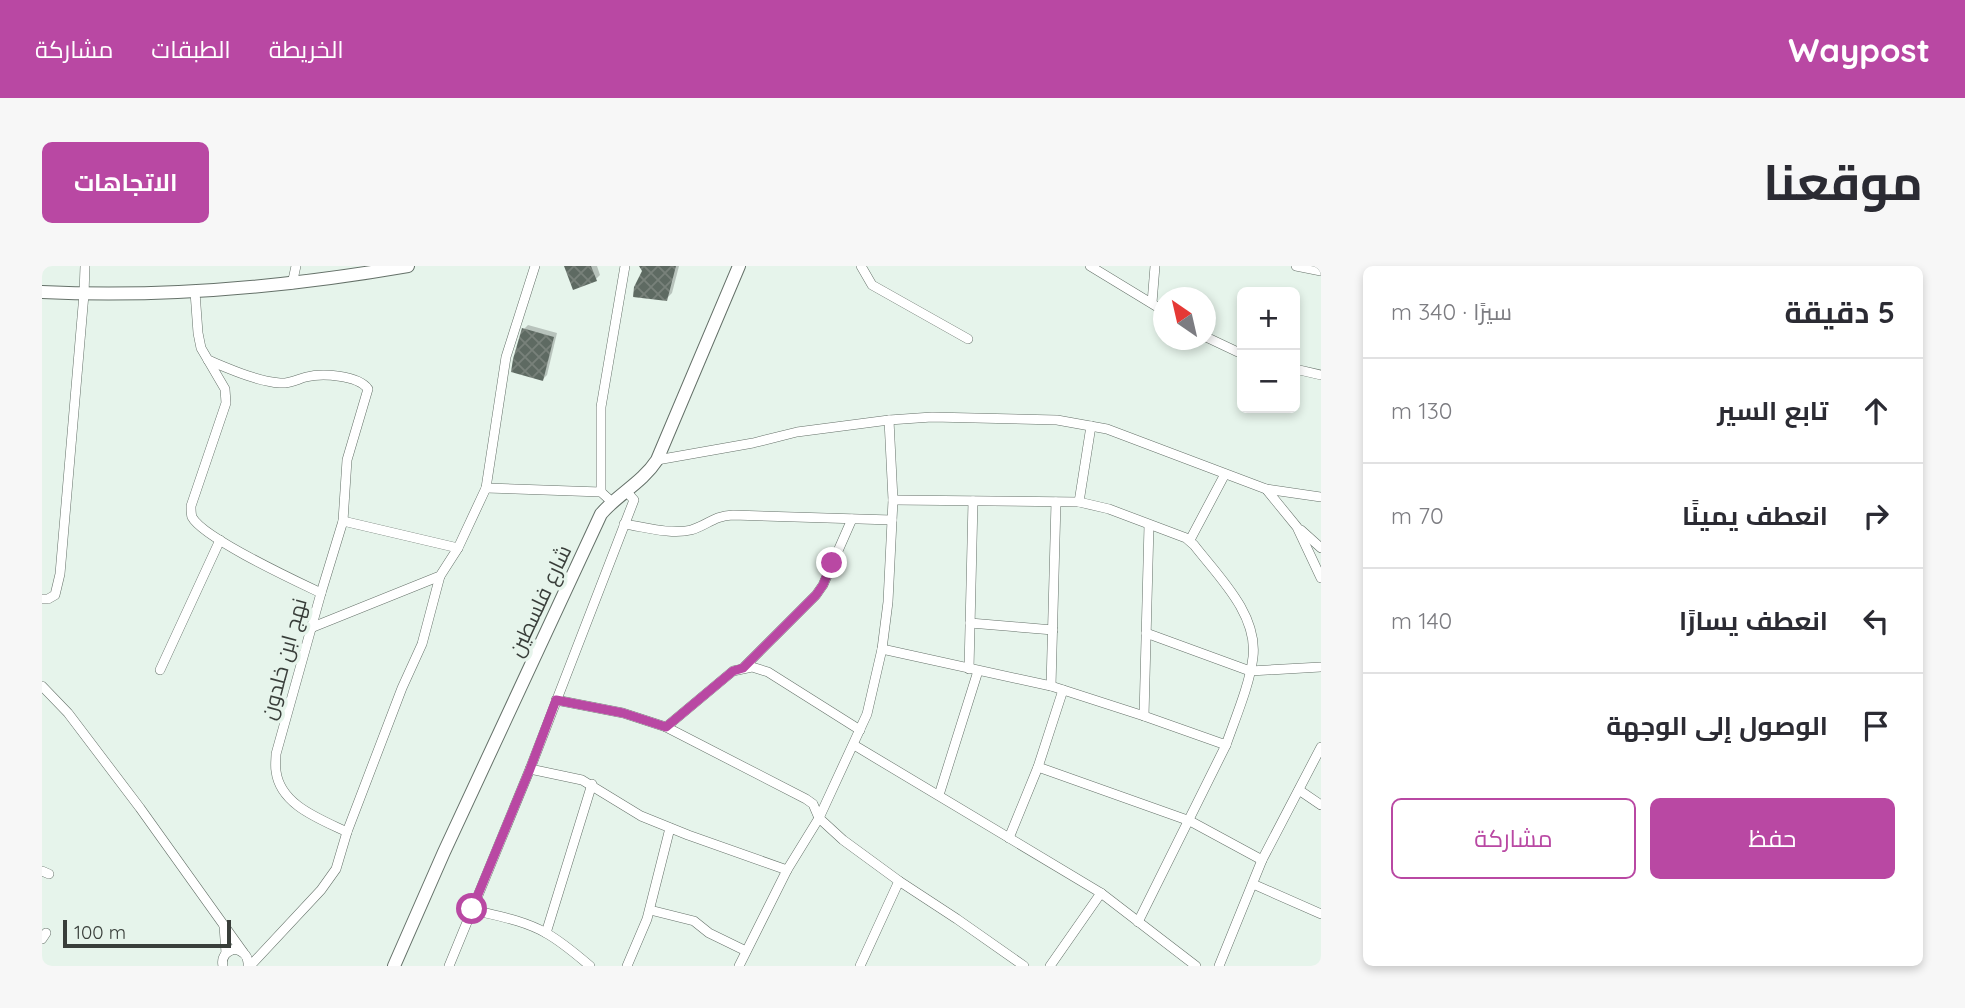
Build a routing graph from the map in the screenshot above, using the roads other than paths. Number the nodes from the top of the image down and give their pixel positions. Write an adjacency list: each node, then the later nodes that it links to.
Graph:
1 (85, 266): 15 (street)
2 (296, 266): 12 (street)
3 (408, 266): 12 (street)
4 (535, 266): 27 (street)
5 (625, 266): 30 (street)
6 (739, 266): 25 (street, شارع فلسطين)
7 (861, 266): 17 (street)
8 (1090, 266): 16 (street)
9 (1155, 266): 16 (street)
10 (1296, 266): 11 (street)
11 (1321, 271)
12 (292, 284): 14 (street)
13 (42, 292): 15 (street)
14 (195, 292): 15 (street); 20 (street, نهج ابن خلدون)
15 (84, 294): 50 (street)
16 (1152, 303)
17 (968, 338)
18 (1216, 342): 19 (street)
19 (1237, 352)
20 (207, 360): 39 (street); 43 (street, نهج ابن خلدون)
21 (1300, 370): 22 (street)
22 (1321, 375)
23 (889, 420): 24 (street); 25 (street); 32 (street)
24 (1091, 426): 26 (street); 36 (street)
25 (657, 460): 29 (street, شارع فلسطين)
26 (1226, 474): 28 (street); 44 (street)
27 (486, 488): 30 (street); 45 (street)
28 (1266, 489): 31 (street); 42 (street)
29 (626, 491): 34 (street, شارع فلسطين); 40 (street)
30 (601, 492): 34 (street)
31 (1321, 497)
32 (893, 500): 33 (street); 38 (street)
33 (973, 501): 35 (street); 51 (street)
34 (612, 502): 96 (street, شارع فلسطين)
35 (1056, 502): 36 (street); 53 (street)
36 (1079, 502): 41 (street)
37 (852, 519): 38 (street); 40 (street); 57 (street)
38 (892, 520): 55 (street)
39 (343, 521): 45 (street); 49 (street)
40 (624, 524): 64 (street)
41 (1149, 526): 44 (street); 54 (street)
42 (1297, 527): 46 (street); 48 (street)
43 (220, 540): 49 (street, نهج ابن خلدون); 58 (street)
44 (1190, 540): 60 (street)
45 (458, 548): 47 (street)
46 (1321, 548)
47 (440, 576): 52 (street); 80 (street)
48 (1321, 578)
49 (321, 593): 52 (street, نهج ابن خلدون)
50 (42, 600)
51 (970, 623): 53 (street); 59 (street)
52 (313, 627): 80 (street, نهج ابن خلدون)
53 (1053, 630): 62 (street)
54 (1146, 633): 60 (street); 65 (street)
55 (882, 649): 59 (street); 67 (street)
56 (1321, 667): 60 (street)
57 (743, 668): 66 (street); 67 (street)
58 (160, 670)
59 (974, 670): 62 (street); 75 (street)
60 (1250, 671): 69 (street)
61 (42, 686): 91 (street)
62 (1051, 686): 63 (street)
63 (1063, 690): 65 (street); 71 (street)
64 (556, 700): 66 (street); 72 (street)
65 (1144, 716): 69 (street)
66 (666, 727): 77 (street)
67 (860, 730): 68 (street)
68 (854, 745): 75 (street); 77 (street)
69 (1226, 745): 78 (street)
70 (1321, 747): 74 (street)
71 (1038, 767): 78 (street); 81 (street)
72 (530, 769): 73 (street); 87 (street)
73 (592, 784): 79 (street); 92 (street)
74 (1299, 790): 76 (street); 82 (street)
75 (939, 795): 81 (street)
76 (1321, 805)
77 (819, 818): 83 (street); 84 (street)
78 (1190, 821): 82 (street); 90 (street)
79 (670, 828): 83 (street); 88 (street)
80 (347, 832): 94 (street)
81 (1009, 838): 86 (street)
82 (1262, 860): 85 (street)
83 (787, 870): 93 (street)
84 (899, 881): 101 (street); 102 (street)
85 (1253, 884): 89 (street); 105 (street)
86 (1101, 893): 90 (street); 103 (street)
87 (472, 909): 92 (street); 97 (street)
88 (650, 910): 93 (street); 99 (street)
89 (1321, 914)
90 (1138, 922): 104 (street)
91 (224, 924): 94 (street); 95 (street)
92 (546, 933): 98 (street)
93 (746, 951): 100 (street)
94 (247, 960): 95 (street)
95 (223, 961)
96 (394, 966)
97 (449, 966)
98 (590, 966)
99 (627, 966)
100 (739, 966)
101 (860, 966)
102 (1024, 966)
103 (1050, 966)
104 (1196, 966)
105 (1219, 966)

